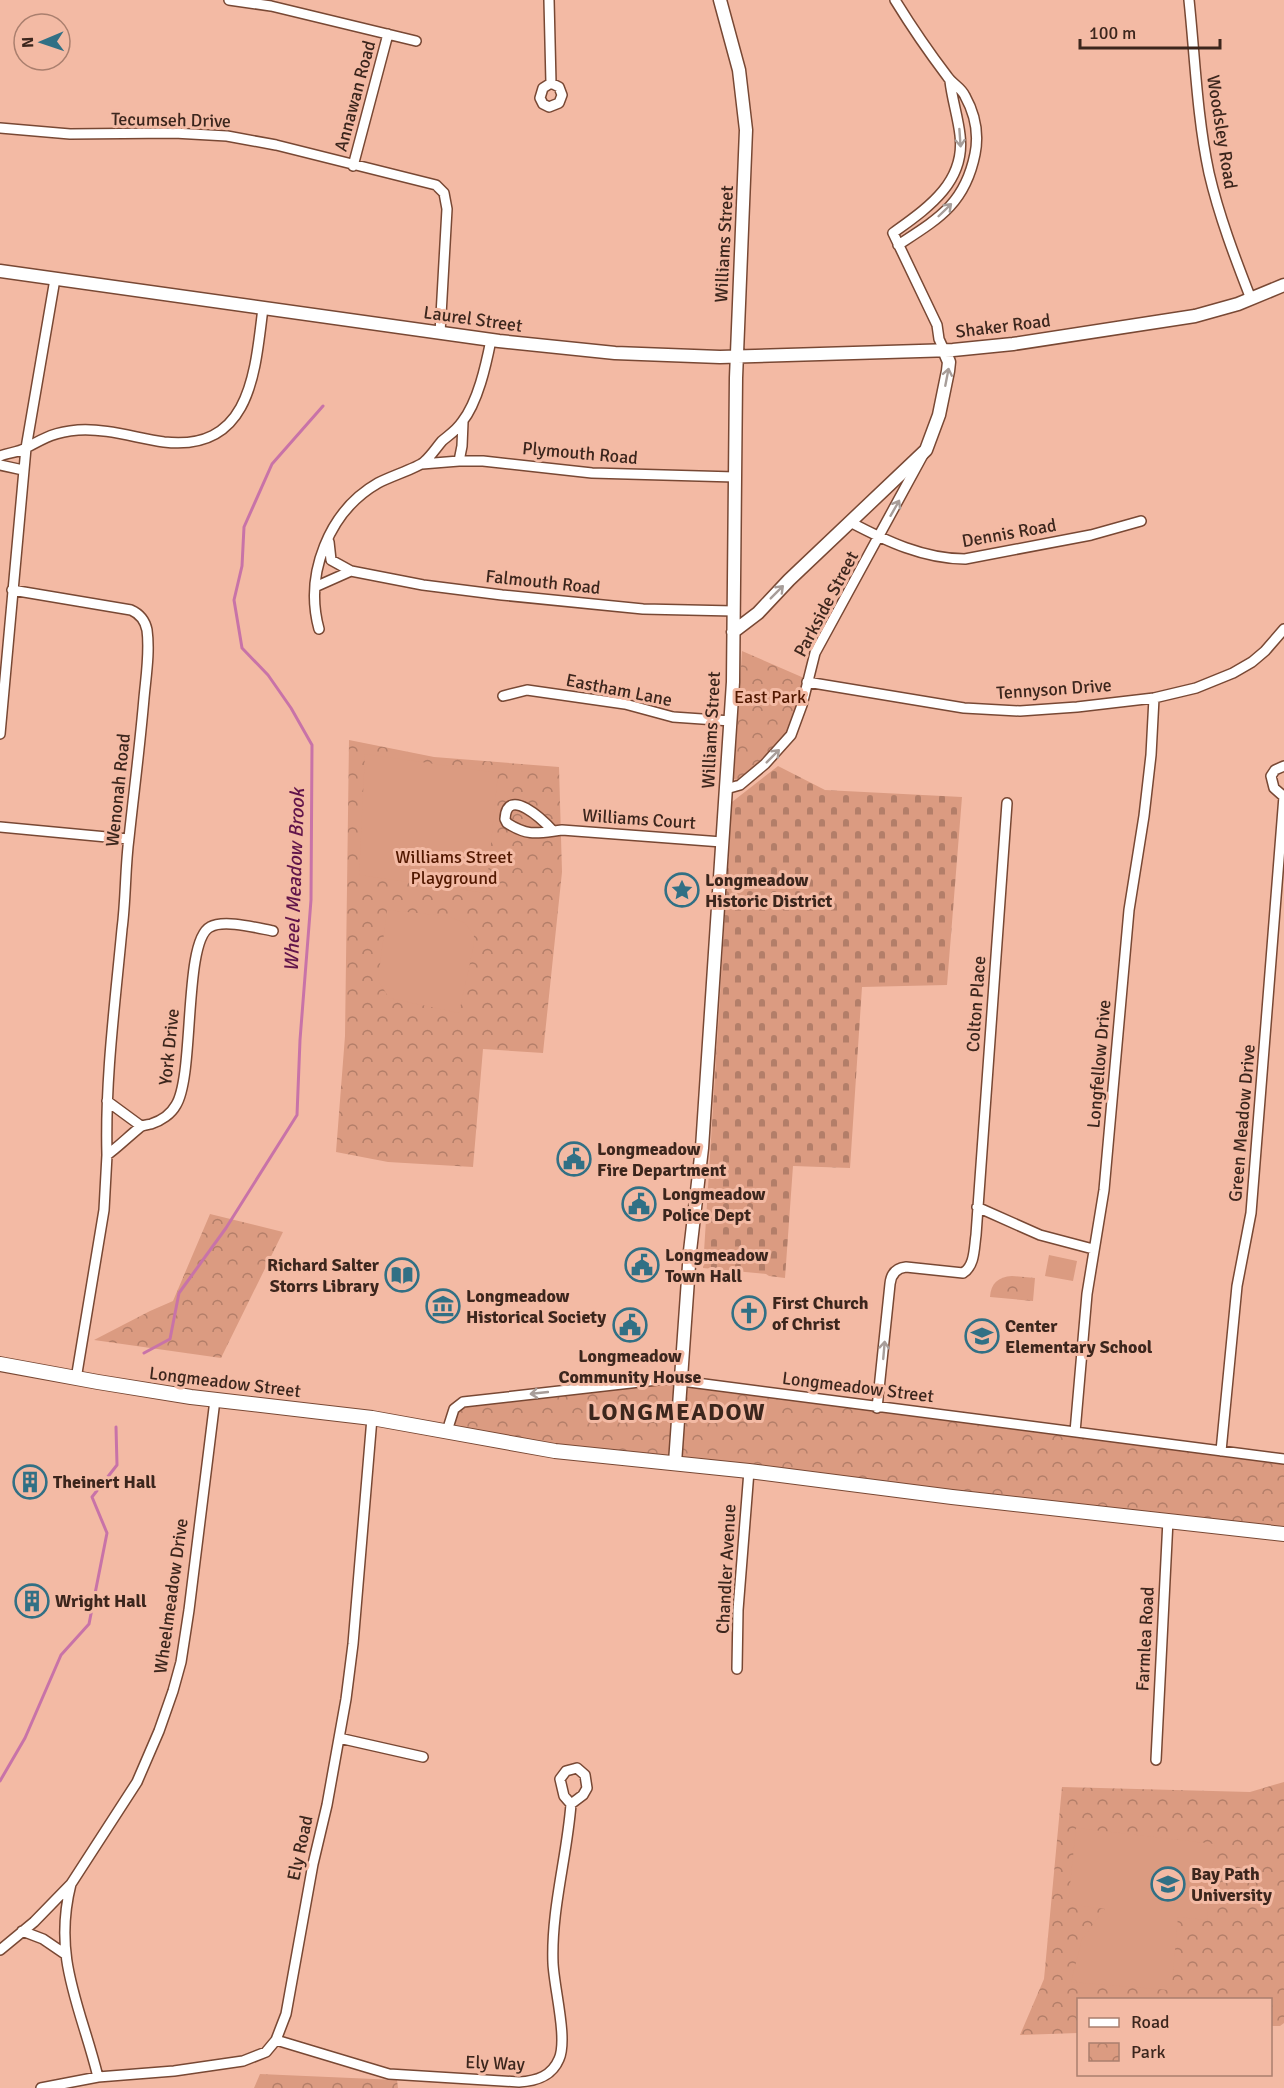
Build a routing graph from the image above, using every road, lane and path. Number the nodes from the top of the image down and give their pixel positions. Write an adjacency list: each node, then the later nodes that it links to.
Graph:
1 (229, 0): 6 (street)
2 (549, 0): 9 (street)
3 (720, 0): 21 (main road, Williams Street)
4 (895, 0): 8 (street)
5 (1189, 0): 16 (street, Woodsley Road)
6 (388, 34): 7 (street); 11 (street, Annawan Road)
7 (417, 41)
8 (950, 81): 12 (street, one-way to 12); 12 (street, one-way to 8)
9 (551, 83)
10 (0, 128): 11 (street, Tecumseh Drive)
11 (353, 166): 18 (street, Tecumseh Drive)
12 (898, 245): 20 (street)
13 (0, 271): 14 (main road, Laurel Street)
14 (55, 279): 17 (main road, Laurel Street); 23 (street)
15 (1284, 285): 16 (main road, Shaker Road)
16 (1251, 299): 20 (main road, Shaker Road)
17 (263, 308): 18 (main road, Laurel Street); 23 (street)
18 (440, 333): 19 (main road, Laurel Street)
19 (491, 340): 21 (main road, Laurel Street); 22 (street)
20 (944, 350): 21 (main road, Laurel Street); 24 (main road, Shaker Road, one-way to 20)
21 (737, 357): 30 (main road, Williams Street)
22 (463, 422): 26 (street); 27 (street)
23 (26, 448): 25 (street); 29 (street)
24 (926, 450): 32 (main road, Shaker Road); 34 (street, Parkside Street, one-way to 24)
25 (0, 456)
26 (459, 461): 27 (street, Plymouth Road); 30 (street, Plymouth Road)
27 (422, 464): 33 (street)
28 (0, 465): 29 (street)
29 (23, 470): 37 (street)
30 (735, 477): 38 (main road, Williams Street)
31 (1141, 521): 34 (street, Dennis Road)
32 (850, 522): 34 (street, Dennis Road); 41 (main road, Shaker Road, one-way to 32)
33 (332, 531): 35 (street); 36 (street)
34 (879, 537): 43 (street, Parkside Street)
35 (351, 572): 36 (street); 38 (street, Falmouth Road)
36 (315, 587): 39 (street)
37 (12, 590): 42 (street); 54 (street, Wenonah Road)
38 (734, 611): 41 (main road, Williams Street)
39 (319, 629)
40 (1284, 629): 45 (street, Tennyson Drive)
41 (734, 632): 46 (main road, Williams Street)
42 (3, 656): 47 (street)
43 (807, 682): 45 (street, Tennyson Drive); 49 (street, Parkside Street, one-way to 43)
44 (503, 696): 46 (street, Eastham Lane)
45 (1154, 698): 61 (street, Longfellow Drive)
46 (731, 721): 49 (main road, Williams Street)
47 (0, 734)
48 (1284, 766): 50 (street, Green Meadow Drive)
49 (726, 789): 55 (main road, Williams Street)
50 (1284, 796): 70 (street, Green Meadow Drive)
51 (1007, 803): 60 (street, Colton Place)
52 (0, 827): 54 (street)
53 (553, 831): 53 (street, Williams Court); 55 (street, Williams Court)
54 (128, 839): 57 (street, Wenonah Road)
55 (722, 842): 64 (main road, Williams Street)
56 (273, 932): 58 (street, York Drive)
57 (107, 1101): 58 (street); 59 (street, Wenonah Road)
58 (141, 1126): 59 (street, York Drive)
59 (107, 1155): 63 (street)
60 (977, 1207): 61 (street); 66 (street, Colton Place, one-way to 60)
61 (1093, 1248): 69 (street, Longfellow Drive)
62 (0, 1364): 63 (main road, Longmeadow Street)
63 (76, 1378): 65 (main road, Longmeadow Street)
64 (681, 1381): 66 (street, Longmeadow Street); 68 (street, Longmeadow Street, one-way to 68); 72 (main road, Williams Street)
65 (214, 1400): 67 (main road, Longmeadow Street); 81 (street, Wheelmeadow Drive)
66 (878, 1408): 69 (street, Longmeadow Street)
67 (372, 1418): 68 (main road, Longmeadow Street); 77 (street, Ely Road)
68 (447, 1431): 72 (main road, Longmeadow Street)
69 (1075, 1432): 70 (street, Longmeadow Street)
70 (1221, 1451): 71 (street, Longmeadow Street)
71 (1284, 1459)
72 (675, 1463): 73 (main road, Longmeadow Street)
73 (749, 1471): 74 (main road, Longmeadow Street); 76 (street, Chandler Avenue)
74 (1168, 1520): 75 (main road, Longmeadow Street); 79 (street, Farmlea Road)
75 (1284, 1534)
76 (737, 1669)
77 (339, 1738): 78 (street); 85 (street, Ely Road)
78 (423, 1757)
79 (1156, 1760)
80 (571, 1804): 85 (street, Ely Way)
81 (71, 1884): 82 (street, Wheelmeadow Drive); 84 (street)
82 (22, 1931): 83 (street, Wheelmeadow Drive); 84 (street)
83 (0, 1950)
84 (65, 1954): 86 (street)
85 (276, 2040): 86 (street)
86 (98, 2077): 87 (street)
87 (41, 2088)

